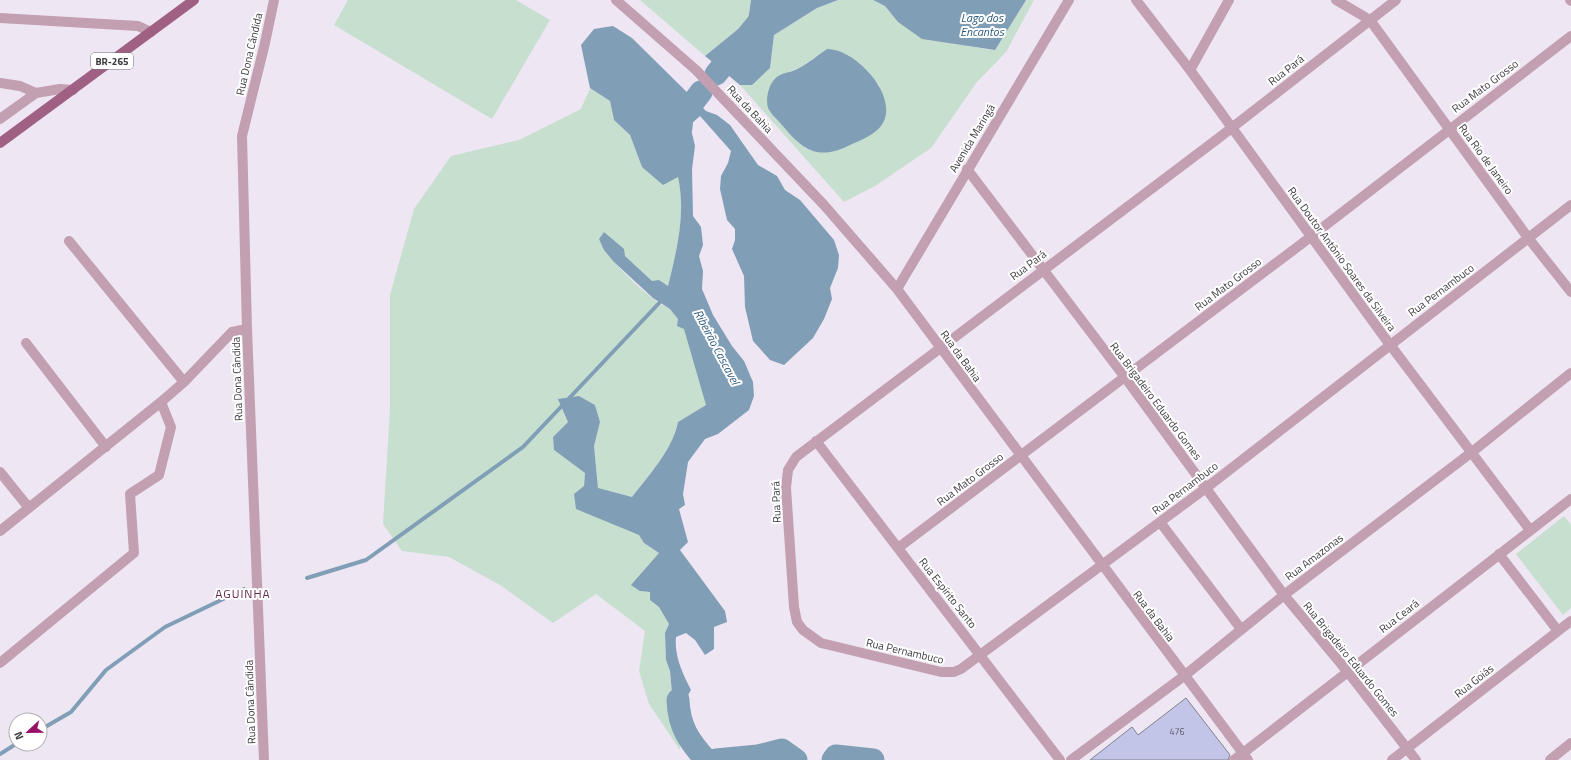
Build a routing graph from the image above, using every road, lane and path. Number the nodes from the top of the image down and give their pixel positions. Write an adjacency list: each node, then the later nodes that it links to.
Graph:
1 (194, 0): 11 (main road, BR-265)
2 (274, 0): 29 (street, Rua Dona Cândida)
3 (616, 0): 27 (street, Rua da Bahia)
4 (1069, 0): 21 (street, Avenida Maringá)
5 (1136, 0): 13 (street, Rua Doutor Antônio Soares da Silveira)
6 (1229, 0): 13 (street)
7 (1336, 0): 10 (street)
8 (1396, 0): 10 (street, Rua Pará)
9 (0, 18): 11 (street)
10 (1370, 20): 18 (street, Rua Pará); 19 (street, Rua Rio de Janeiro)
11 (151, 32): 15 (main road, BR-265)
12 (1571, 36): 19 (street, Rua Mato Grosso)
13 (1190, 70): 18 (street, Rua Doutor Antônio Soares da Silveira)
14 (0, 83): 16 (street)
15 (73, 90): 16 (street); 20 (main road, BR-265)
16 (36, 93): 17 (street)
17 (0, 119)
18 (1232, 128): 23 (street, Rua Doutor Antônio Soares da Silveira); 26 (street, Rua Pará)
19 (1449, 129): 23 (street, Rua Mato Grosso); 24 (street, Rua Rio de Janeiro)
20 (0, 143)
21 (967, 169): 26 (street, Rua Brigadeiro Eduardo Gomes); 27 (street, Avenida Maringá)
22 (1571, 205): 24 (street, Rua Pernambuco)
23 (1310, 237): 31 (street, Rua Doutor Antônio Soares da Silveira); 34 (street, Rua Mato Grosso)
24 (1529, 239): 28 (street, Rua Rio de Janeiro); 31 (street, Rua Pernambuco)
25 (70, 240): 35 (street)
26 (1042, 269): 32 (street, Rua Pará); 34 (street, Rua Brigadeiro Eduardo Gomes)
27 (897, 289): 32 (street, Rua da Bahia)
28 (1571, 292)
29 (247, 329): 35 (street); 63 (street, Rua Dona Cândida)
30 (26, 343): 38 (street)
31 (1389, 344): 39 (street, Rua Doutor Antônio Soares da Silveira); 42 (street, Rua Pernambuco)
32 (940, 348): 37 (street, Rua Pará); 40 (street, Rua da Bahia)
33 (1571, 373): 39 (street, Rua Amazonas)
34 (1124, 376): 40 (street, Rua Mato Grosso); 42 (street, Rua Brigadeiro Eduardo Gomes)
35 (184, 382): 36 (street)
36 (161, 402): 38 (street); 57 (street)
37 (816, 441): 48 (street, Rua Espírito Santo); 52 (street, Rua Pará)
38 (106, 447): 44 (street)
39 (1472, 452): 46 (street, Rua Doutor Antônio Soares da Silveira); 51 (street, Rua Amazonas)
40 (1021, 457): 48 (street, Rua Mato Grosso); 50 (street, Rua da Bahia)
41 (0, 472): 44 (street)
42 (1206, 488): 45 (street, Rua Pernambuco); 51 (street, Rua Brigadeiro Eduardo Gomes)
43 (1571, 499): 46 (street, Rua Ceará)
44 (29, 508): 47 (street)
45 (1160, 522): 50 (street, Rua Pernambuco); 54 (street)
46 (1530, 530): 49 (street, Rua Ceará)
47 (0, 531)
48 (898, 548): 56 (street, Rua Espírito Santo)
49 (1499, 554): 55 (street); 58 (street, Rua Ceará)
50 (1101, 565): 56 (street, Rua Pernambuco); 59 (street, Rua da Bahia)
51 (1284, 595): 54 (street, Rua Amazonas); 58 (street, Rua Brigadeiro Eduardo Gomes)
52 (794, 607): 56 (street, Rua Pernambuco)
53 (1571, 621): 55 (street, Rua Goiás)
54 (1241, 629): 59 (street, Rua Amazonas)
55 (1558, 632): 61 (street, Rua Goiás)
56 (981, 656): 64 (street, Rua Espírito Santo)
57 (0, 663)
58 (1347, 671): 61 (street, Rua Brigadeiro Eduardo Gomes); 62 (street, Rua Ceará)
59 (1184, 676): 62 (street, Rua da Bahia); 65 (street, Rua Amazonas)
60 (1571, 744): 69 (street)
61 (1407, 748): 67 (street, Rua Goiás); 68 (street, Rua Brigadeiro Eduardo Gomes)
62 (1245, 756): 66 (street, Rua Ceará)
63 (264, 760)
64 (1060, 760)
65 (1072, 760)
66 (1234, 760)
67 (1392, 760)
68 (1416, 760)
69 (1550, 760)

